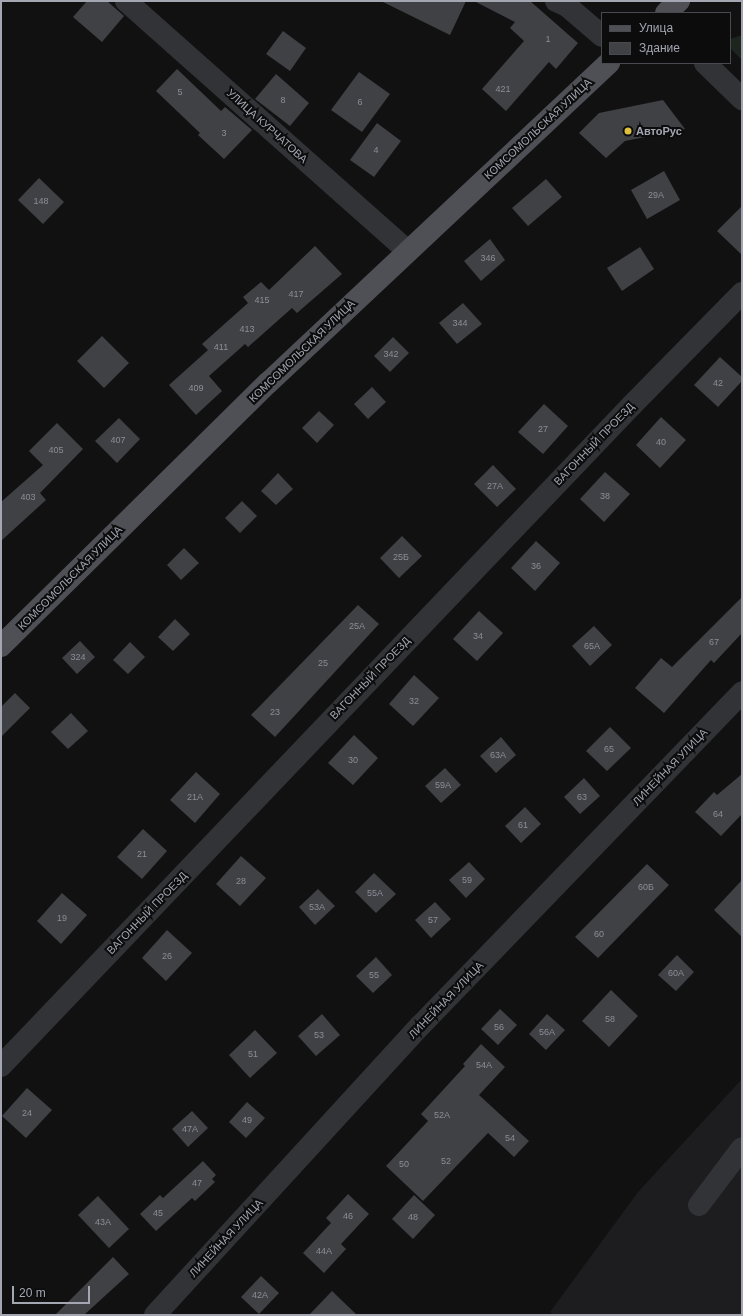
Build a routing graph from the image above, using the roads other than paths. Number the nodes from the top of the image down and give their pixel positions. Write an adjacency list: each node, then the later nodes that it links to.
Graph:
1 (126, 1): 9 (street, УЛИЦА КУРЧАТОВА)
2 (556, 1): 5 (street)
3 (679, 1): 4 (main road)
4 (667, 12)
5 (601, 35)
6 (608, 64): 9 (main road, КОМСОМОЛЬСКАЯ УЛИЦА)
7 (705, 64): 8 (street)
8 (742, 99)
9 (408, 251): 11 (main road, КОМСОМОЛЬСКАЯ УЛИЦА)
10 (742, 293): 13 (street, ВАГОННЫЙ ПРОЕЗД)
11 (1, 646)
12 (742, 692): 16 (street, ЛИНЕЙНАЯ УЛИЦА)
13 (1, 1066)
14 (742, 1148): 15 (street)
15 (699, 1205)
16 (155, 1315)

